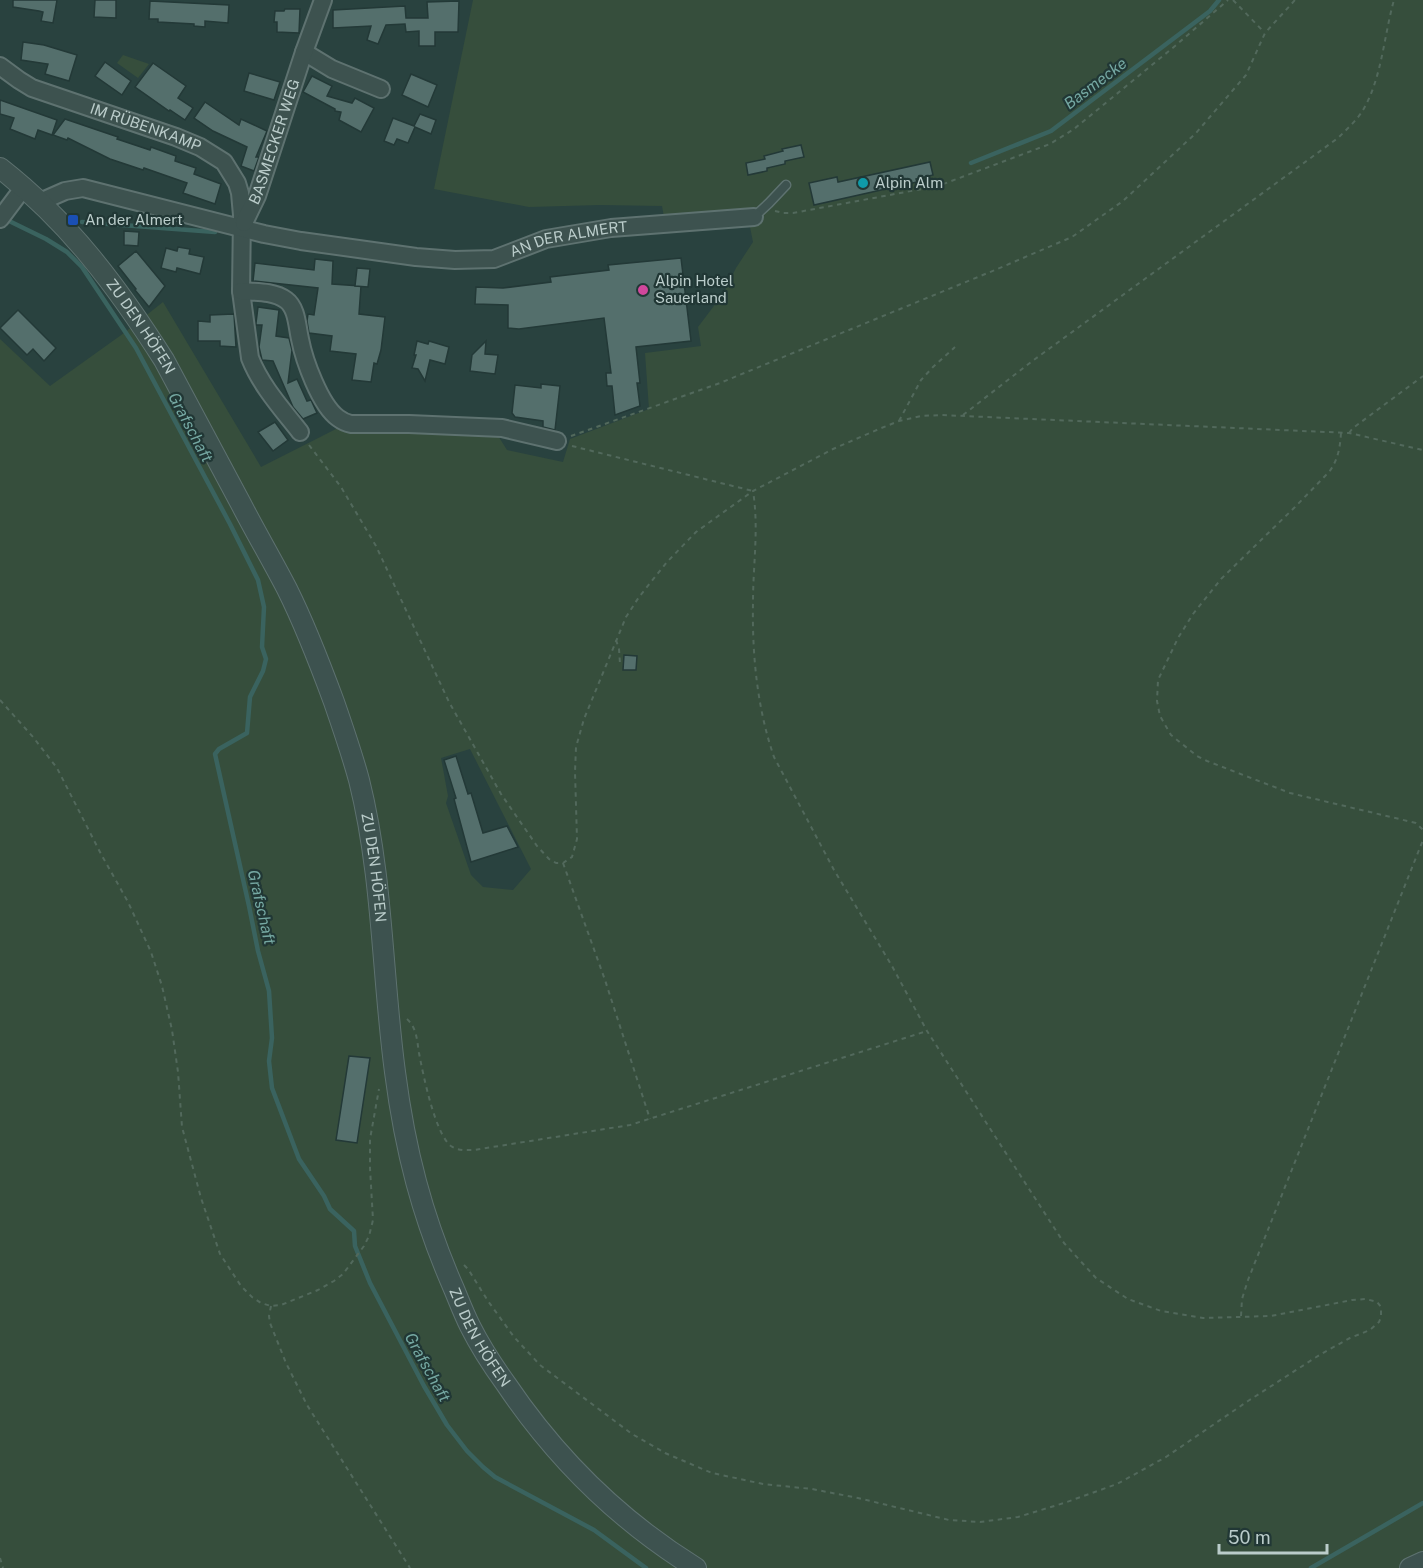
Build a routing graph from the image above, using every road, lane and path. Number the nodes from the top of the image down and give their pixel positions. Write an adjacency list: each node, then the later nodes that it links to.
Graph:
1 (323, 0): 7 (street, BASMECKER WEG)
2 (1228, 0): 14 (path)
3 (1233, 0): 6 (path)
4 (1295, 0): 6 (path)
5 (1394, 0): 20 (path)
6 (1265, 33): 25 (path)
7 (304, 52): 9 (street); 16 (street, BASMECKER WEG)
8 (0, 66): 16 (street, IM RÜBENKAMP)
9 (381, 89)
10 (0, 168): 12 (street, ZU DEN HÖFEN)
11 (786, 184): 14 (lane)
12 (24, 187): 13 (street, ZU DEN HÖFEN); 15 (street)
13 (40, 202): 16 (street, AN DER ALMERT); 34 (street, ZU DEN HÖFEN)
14 (759, 212): 16 (street, AN DER ALMERT)
15 (4, 214)
16 (241, 230): 17 (street)
17 (240, 291): 22 (street); 25 (street)
18 (955, 347): 21 (path)
19 (1423, 376): 24 (path)
20 (963, 415): 21 (path); 23 (path)
21 (899, 421): 27 (path)
22 (300, 432): 33 (path)
23 (1341, 433): 24 (path); 31 (path)
24 (1349, 433): 26 (path)
25 (557, 441): 27 (path)
26 (1423, 450)
27 (753, 491): 28 (path); 35 (path)
28 (616, 640): 29 (path); 33 (path)
29 (620, 664)
30 (0, 700): 39 (path)
31 (1422, 828)
32 (1423, 840): 40 (path)
33 (563, 863): 37 (path)
34 (389, 1015): 36 (street, ZU DEN HÖFEN); 37 (path)
35 (927, 1031): 37 (path); 40 (path)
36 (394, 1070): 38 (street, ZU DEN HÖFEN); 39 (path)
37 (650, 1119)
38 (442, 1263): 40 (path); 45 (street, ZU DEN HÖFEN)
39 (271, 1306): 44 (path)
40 (1240, 1316)
41 (0, 1558): 43 (path)
42 (1423, 1562): 46 (street)
43 (3, 1568)
44 (410, 1568)
45 (696, 1568)
46 (1410, 1568)

